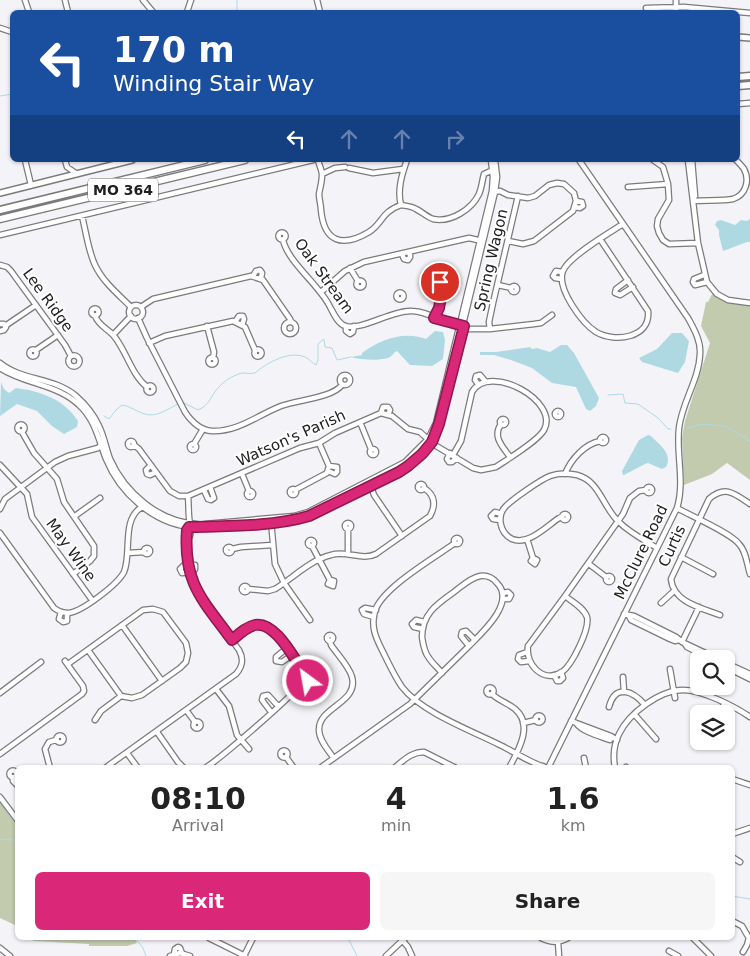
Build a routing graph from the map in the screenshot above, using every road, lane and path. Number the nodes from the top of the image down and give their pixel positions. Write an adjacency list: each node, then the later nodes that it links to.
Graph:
1 (143, 0): 4 (street)
2 (676, 0): 5 (street)
3 (646, 8): 5 (street)
4 (151, 10)
5 (676, 10)
6 (25, 162): 29 (street)
7 (66, 162): 21 (street)
8 (124, 162): 24 (main road)
9 (197, 162): 39 (highway, MO 364)
10 (237, 162): 41 (highway, MO 364)
11 (305, 162): 40 (street)
12 (319, 162): 25 (street)
13 (406, 162): 22 (street)
14 (492, 162): 23 (street)
15 (495, 162): 23 (street)
16 (580, 162): 42 (street, McClure Road)
17 (656, 162): 27 (street)
18 (688, 162): 35 (street)
19 (692, 162): 35 (street)
20 (737, 162): 28 (street)
21 (67, 167): 24 (street); 26 (street)
22 (404, 169): 25 (street); 37 (street)
23 (494, 170): 32 (street); 37 (street)
24 (77, 174): 26 (main road)
25 (322, 174): 37 (street)
26 (62, 177): 29 (main road)
27 (668, 184): 30 (street); 48 (street)
28 (748, 184): 31 (street)
29 (31, 185): 33 (main road)
30 (628, 187)
31 (747, 191): 35 (street)
32 (494, 192): 34 (street); 45 (street)
33 (0, 193)
34 (518, 196): 36 (street); 47 (street, Spring Wagon)
35 (693, 200): 48 (street)
36 (576, 201): 38 (street); 38 (street)
37 (401, 205)
38 (575, 207): 47 (street)
39 (0, 210)
40 (82, 216): 43 (street); 67 (street)
41 (0, 220)
42 (623, 224): 46 (street); 136 (street, McClure Road)
43 (0, 235)
44 (283, 240): 63 (street, Oak Stream)
45 (481, 240): 50 (street); 83 (street)
46 (600, 240): 51 (street); 56 (street)
47 (508, 241): 59 (street, Spring Wagon)
48 (698, 243): 52 (street)
49 (0, 265): 66 (street, Lee Ridge)
50 (350, 268): 57 (street); 63 (street)
51 (562, 272): 55 (street); 55 (street)
52 (704, 275): 58 (street); 58 (street)
53 (253, 276): 54 (street); 54 (street); 68 (street)
54 (260, 278): 76 (street)
55 (561, 279): 61 (street)
56 (628, 280): 61 (street); 61 (street)
57 (358, 281)
58 (707, 282): 65 (street)
59 (498, 285): 62 (street); 84 (street, Spring Wagon)
60 (443, 286): 74 (street)
61 (633, 287)
62 (511, 288)
63 (321, 292): 81 (street, Oak Stream)
64 (402, 299): 69 (street)
65 (750, 303)
66 (36, 305): 79 (street); 87 (street, Lee Ridge)
67 (131, 307): 68 (street); 72 (street)
68 (141, 307): 73 (street)
69 (404, 312): 74 (street, Oak Stream); 82 (street, Oak Stream)
70 (552, 315): 84 (street, Oak Stream)
71 (95, 316): 86 (street)
72 (131, 316): 73 (street); 86 (street)
73 (138, 318): 88 (street)
74 (434, 318): 83 (street, Oak Stream)
75 (235, 322): 78 (street); 78 (street); 80 (street)
76 (291, 322)
77 (0, 324): 79 (street)
78 (242, 325): 90 (street)
79 (6, 326): 85 (street)
80 (207, 326): 88 (street); 92 (street)
81 (346, 326): 82 (street, Oak Stream); 82 (street, Oak Stream)
82 (354, 326)
83 (461, 326): 84 (street, Oak Stream); 107 (street)
84 (490, 329)
85 (0, 331)
86 (113, 334): 98 (street)
87 (58, 335): 89 (street); 91 (street, Lee Ridge)
88 (149, 343): 105 (street)
89 (36, 350)
90 (255, 350)
91 (71, 356)
92 (213, 358)
93 (0, 363): 112 (street)
94 (0, 368): 112 (street)
95 (485, 381): 96 (street); 96 (street); 102 (street)
96 (478, 384): 114 (street)
97 (342, 385): 105 (street)
98 (147, 387)
99 (381, 413): 101 (street); 101 (street); 103 (street, Watson's Parish)
100 (555, 414): 102 (street)
101 (388, 415): 107 (street)
102 (546, 416): 115 (street)
103 (360, 422): 109 (street, Watson's Parish); 113 (street)
104 (501, 424): 115 (street)
105 (202, 429): 110 (street)
106 (22, 432): 119 (street)
107 (430, 440): 114 (street); 124 (street)
108 (600, 441): 123 (street)
109 (319, 443): 118 (street); 122 (street, Watson's Parish)
110 (194, 444)
111 (134, 445): 117 (street)
112 (102, 446): 119 (street); 135 (street)
113 (371, 449)
114 (454, 455): 115 (street)
115 (510, 457)
116 (0, 465): 125 (street)
117 (151, 465): 121 (street); 121 (street)
118 (329, 466): 120 (street); 120 (street)
119 (48, 467): 125 (street); 139 (street)
120 (328, 471): 129 (street)
121 (156, 472): 132 (street)
122 (242, 474): 126 (street, Watson's Parish); 131 (street)
123 (565, 474): 138 (street); 144 (street)
124 (370, 484): 143 (street); 148 (street)
125 (22, 486): 137 (street); 164 (street, May Wine)
126 (210, 487): 128 (street, Watson's Parish); 128 (street, Watson's Parish)
127 (424, 488): 148 (street)
128 (204, 490): 132 (street, Watson's Parish)
129 (296, 490)
130 (646, 490): 144 (street)
131 (249, 491)
132 (188, 496): 145 (street)
133 (100, 498): 139 (street)
134 (750, 504): 142 (street, Curtis)
135 (142, 506): 145 (street); 156 (street)
136 (677, 508): 142 (street); 153 (street, McClure Road)
137 (0, 509)
138 (501, 514): 141 (street); 141 (street)
139 (75, 516): 164 (street)
140 (562, 518): 149 (street)
141 (500, 520): 149 (street)
142 (698, 520): 158 (street, Curtis); 166 (street)
143 (271, 521): 145 (street); 151 (street)
144 (618, 522): 153 (street); 162 (street)
145 (189, 525): 161 (street)
146 (348, 529): 157 (street)
147 (0, 533): 179 (street)
148 (402, 536): 157 (street)
149 (527, 539): 159 (street)
150 (455, 543): 178 (street)
151 (272, 545): 154 (street); 169 (street)
152 (312, 546): 160 (street)
153 (657, 548): 181 (street, McClure Road)
154 (232, 549)
155 (144, 552): 156 (street)
156 (128, 553): 175 (street)
157 (348, 553): 160 (street)
158 (681, 556): 165 (street); 171 (street, Curtis)
159 (533, 558)
160 (319, 559): 168 (street); 169 (street)
161 (187, 564): 163 (street); 163 (street); 163 (street)
162 (589, 564): 167 (street); 173 (street)
163 (189, 572): 188 (street)
164 (73, 574): 175 (street, May Wine)
165 (713, 574)
166 (750, 574)
167 (606, 577)
168 (330, 580)
169 (284, 583): 170 (street); 184 (street)
170 (248, 589)
171 (674, 591): 176 (street); 177 (street, Curtis)
172 (503, 592): 174 (street); 174 (street); 185 (street)
173 (565, 596): 197 (street); 203 (street)
174 (504, 599): 189 (street)
175 (92, 600): 180 (street)
176 (661, 603)
177 (700, 607): 182 (street, Curtis); 191 (street)
178 (376, 610): 183 (street); 183 (street)
179 (61, 612): 180 (street); 180 (street)
180 (67, 613)
181 (626, 615): 191 (street); 231 (street, McClure Road)
182 (720, 615)
183 (374, 617): 219 (street)
184 (310, 620)
185 (424, 622): 187 (street); 187 (street)
186 (122, 625): 194 (street); 210 (street); 210 (street)
187 (423, 629): 205 (street)
188 (232, 640): 193 (street); 211 (street)
189 (475, 640): 192 (street); 192 (street)
190 (330, 641): 243 (street)
191 (682, 642): 195 (street); 196 (street)
192 (469, 646): 205 (street)
193 (287, 648): 198 (street); 198 (street)
194 (88, 650): 216 (street); 241 (street)
195 (693, 650)
196 (701, 650)
197 (527, 652): 199 (street); 199 (street)
198 (292, 655): 222 (street)
199 (529, 661): 207 (street)
200 (41, 662): 214 (street)
201 (735, 667): 206 (street)
202 (670, 668): 212 (street)
203 (561, 672): 207 (street); 207 (street)
204 (735, 672): 209 (street)
205 (442, 673): 219 (street)
206 (750, 674)
207 (554, 675)
208 (623, 677): 213 (street)
209 (750, 679)
210 (162, 681): 216 (street)
211 (216, 689): 224 (street); 234 (street)
212 (674, 691): 217 (street); 218 (street); 221 (street)
213 (624, 692): 221 (street); 223 (street)
214 (0, 693)
215 (492, 694): 232 (street)
216 (121, 696): 228 (street)
217 (709, 696): 220 (street)
218 (675, 698)
219 (414, 700): 240 (street); 243 (street)
220 (724, 704): 227 (street)
221 (646, 705): 226 (street)
222 (278, 706): 225 (street); 225 (street)
223 (609, 706)
224 (186, 710): 230 (street); 233 (street)
225 (271, 712): 234 (street)
226 (635, 715): 235 (street); 236 (street)
227 (750, 717)
228 (95, 720)
229 (536, 720): 232 (street)
230 (195, 722)
231 (574, 722): 235 (street); 256 (street, McClure Road)
232 (523, 723): 240 (street)
233 (157, 732): 239 (street); 248 (street)
234 (240, 739): 238 (street); 249 (street)
235 (614, 739): 258 (street)
236 (656, 739)
237 (56, 740): 245 (street)
238 (249, 749)
239 (127, 753): 246 (street); 247 (street)
240 (517, 753): 254 (street); 255 (street)
241 (0, 754)
242 (286, 757): 250 (street)
243 (333, 757): 251 (street)
244 (584, 758): 257 (street)
245 (49, 765)
246 (109, 765)
247 (136, 765)
248 (181, 765)
249 (209, 765)
250 (292, 765)
251 (324, 765)
252 (398, 765): 253 (street)
253 (448, 765)
254 (511, 765)
255 (543, 765)
256 (547, 765)
257 (585, 765)
258 (615, 765)
259 (13, 777): 261 (street)
260 (735, 780): 262 (street)
261 (15, 783)
262 (750, 785)
263 (0, 797): 264 (street)
264 (15, 818)
265 (743, 823): 266 (street)
266 (748, 829): 267 (street)
267 (735, 833)
268 (735, 859): 269 (street)
269 (740, 862)
270 (735, 922): 271 (street)
271 (748, 931): 272 (street)
272 (750, 938): 283 (street)
273 (212, 940): 287 (street)
274 (252, 940): 287 (street)
275 (403, 940): 288 (street)
276 (404, 940): 289 (street)
277 (545, 940): 280 (street)
278 (563, 940): 280 (street)
279 (697, 940): 292 (street)
280 (558, 942): 290 (street)
281 (0, 948): 285 (street)
282 (669, 952): 291 (street)
283 (743, 952)
284 (172, 955): 286 (street)
285 (10, 956)
286 (190, 956)
287 (244, 956)
288 (386, 956)
289 (412, 956)
290 (559, 956)
291 (678, 956)
292 (710, 956)

